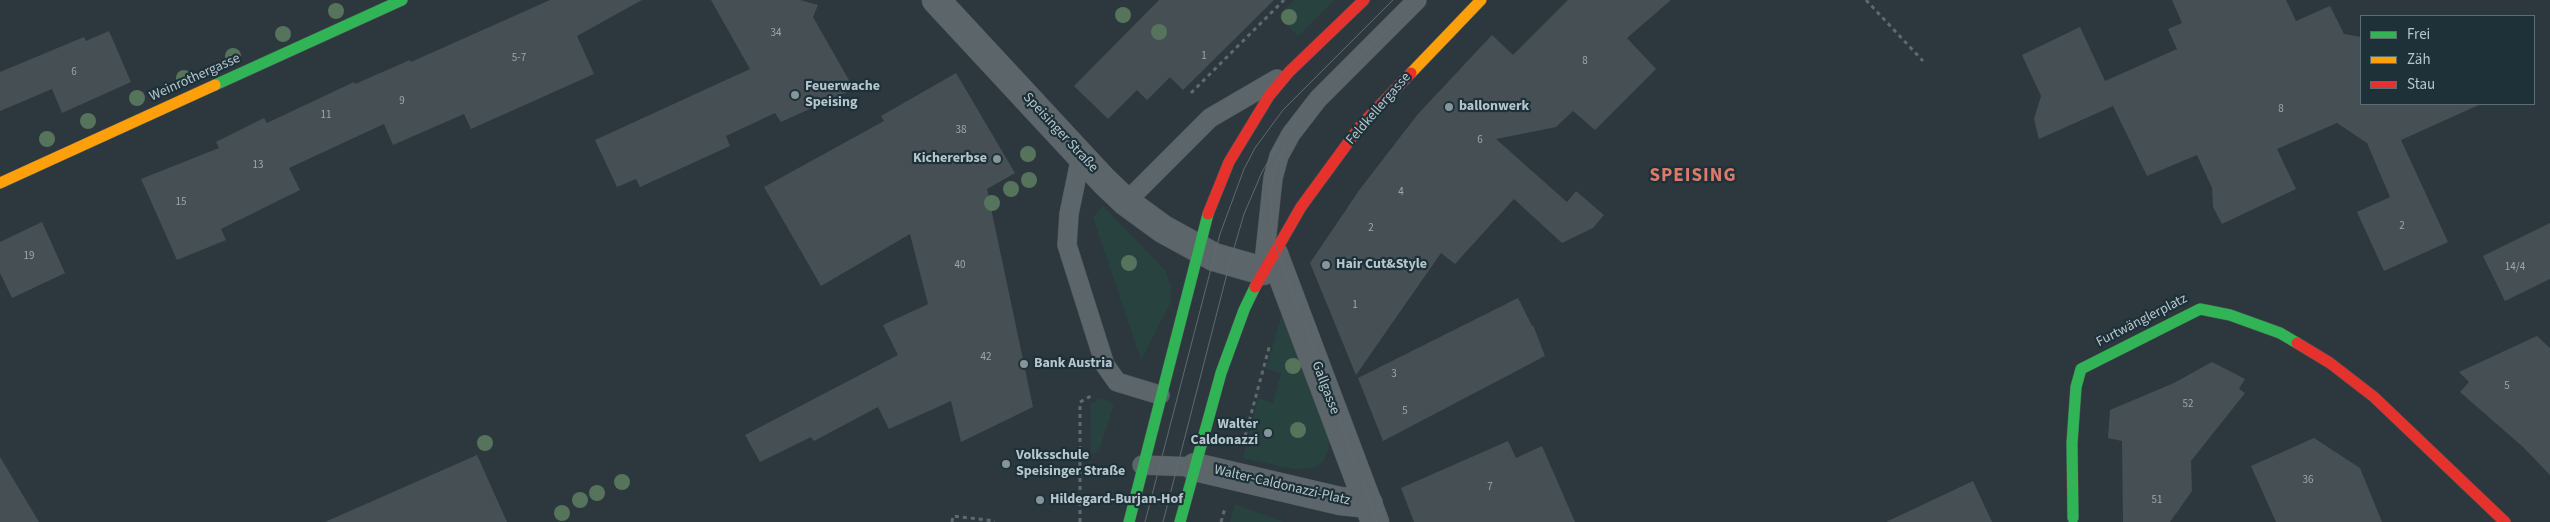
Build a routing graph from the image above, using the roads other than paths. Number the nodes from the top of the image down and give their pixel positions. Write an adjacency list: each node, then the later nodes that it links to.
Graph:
1 (402, 0): 8 (main road, Weinrothergasse)
2 (936, 0): 7 (street, Speisinger Straße)
3 (1364, 0): 6 (main road)
4 (1417, 0): 11 (lane)
5 (1481, 0): 11 (main road, Feldkellergasse)
6 (1289, 72): 9 (lane); 10 (main road)
7 (1081, 156): 9 (street, Speisinger Straße); 12 (lane)
8 (0, 183)
9 (1126, 202): 10 (street, Speisinger Straße)
10 (1198, 249): 11 (street, Speisinger Straße); 12 (main road)
11 (1268, 263): 14 (main road); 15 (street, Gallgasse)
12 (1160, 395): 13 (main road)
13 (1142, 466): 14 (lane); 17 (main road)
14 (1195, 467): 15 (street, Walter-Caldonazzi-Platz); 18 (main road)
15 (1372, 513)
16 (2073, 518): 19 (main road, Furtwänglerplatz)
17 (1129, 522)
18 (1180, 522)
19 (2505, 522)

